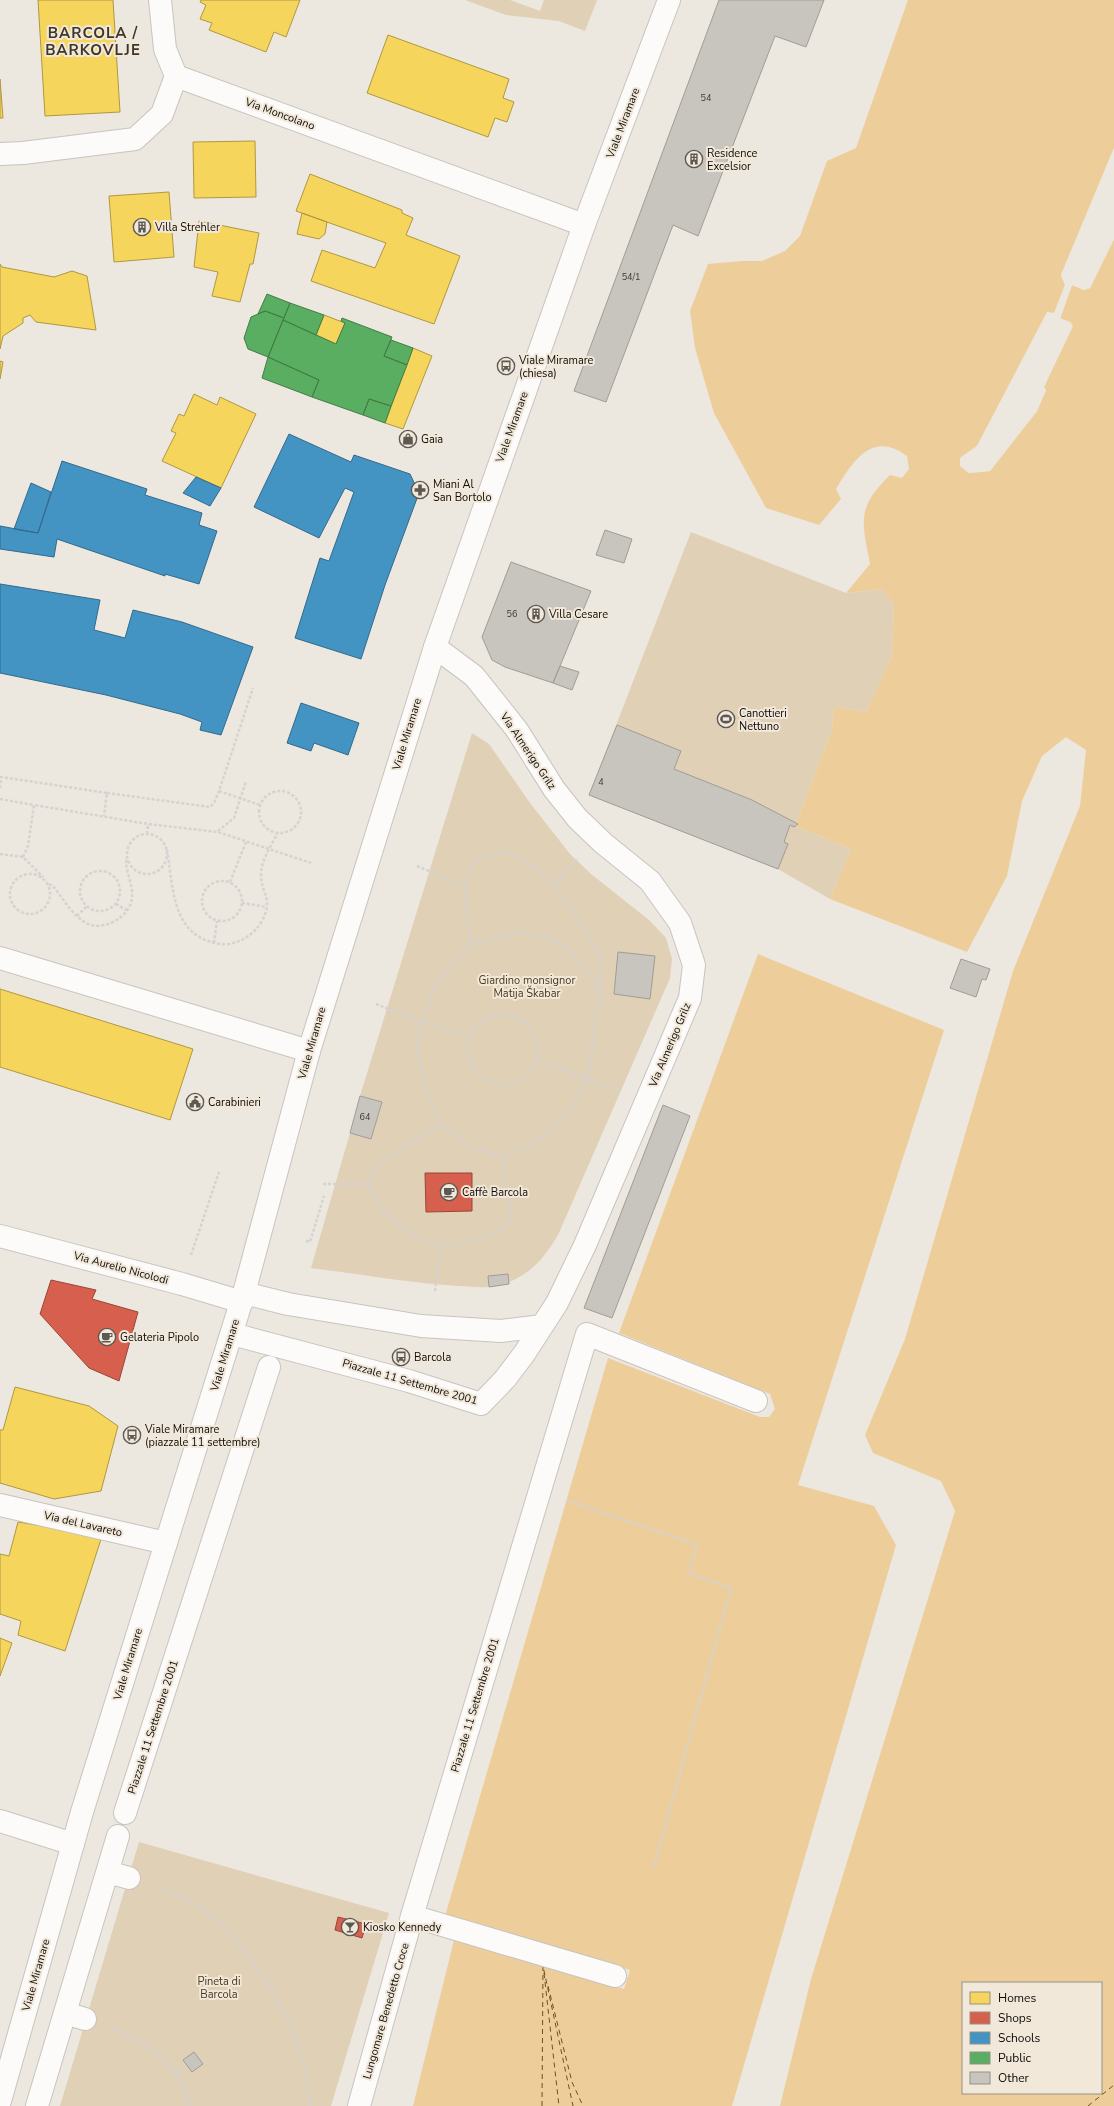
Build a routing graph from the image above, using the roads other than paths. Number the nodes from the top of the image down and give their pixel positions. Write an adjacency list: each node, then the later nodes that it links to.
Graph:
1 (160, 0): 3 (street)
2 (669, 0): 5 (street, Viale Miramare)
3 (176, 76): 4 (street); 5 (street, Via Moncolano)
4 (0, 154)
5 (584, 225): 6 (street, Viale Miramare)
6 (434, 646): 8 (street, Viale Miramare); 11 (street, Via Almerigo Grilz)
7 (0, 958): 8 (street)
8 (309, 1051): 10 (street, Viale Miramare)
9 (0, 1236): 10 (street, Via Aurelio Nicolodi)
10 (243, 1298): 11 (street); 12 (street, Viale Miramare)
11 (542, 1326): 12 (street, Piazzale 11 Settembre 2001)
12 (232, 1334): 16 (street, Viale Miramare)
13 (269, 1367): 17 (street, Piazzale 11 Settembre 2001)
14 (756, 1401): 23 (street, Piazzale 11 Settembre 2001)
15 (0, 1505): 16 (street, Via del Lavareto)
16 (166, 1543): 20 (street, Viale Miramare)
17 (125, 1814)
18 (0, 1821): 20 (street)
19 (118, 1836): 22 (street)
20 (73, 1844): 25 (street, Viale Miramare)
21 (129, 1878): 22 (street)
22 (98, 1883): 26 (street)
23 (412, 1916): 24 (street); 27 (street, Lungomare Benedetto Croce)
24 (615, 1976)
25 (0, 2101)
26 (38, 2106)
27 (359, 2106)

